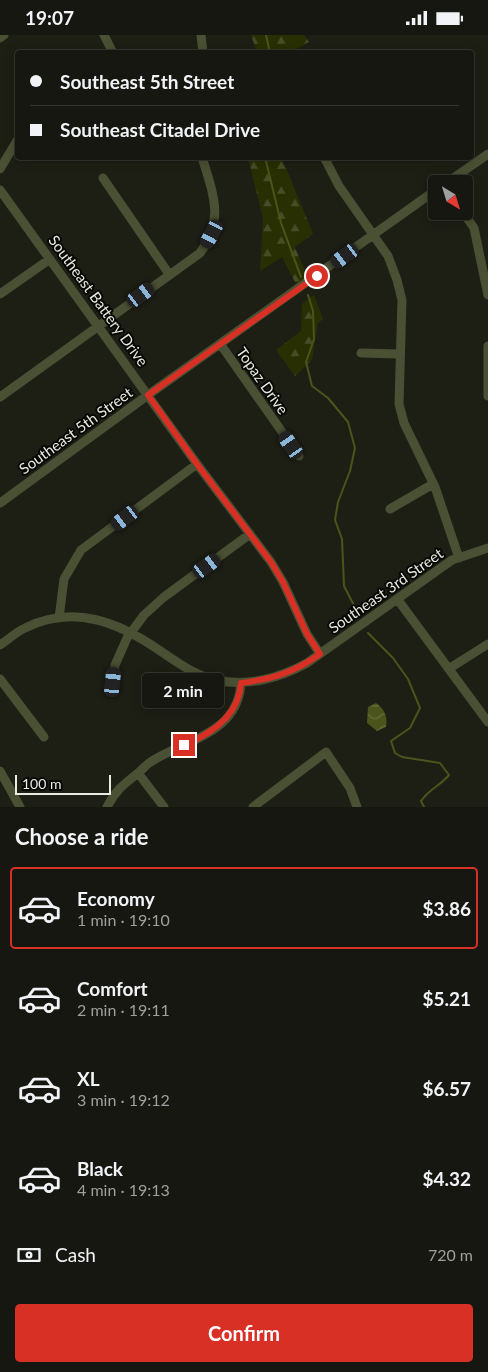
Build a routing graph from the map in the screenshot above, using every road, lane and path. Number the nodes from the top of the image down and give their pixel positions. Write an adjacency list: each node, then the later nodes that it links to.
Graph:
1 (4, 35): 4 (street)
2 (104, 35): 5 (street)
3 (201, 35): 6 (street)
4 (0, 38)
5 (112, 50)
6 (203, 50)
7 (15, 144): 11 (street)
8 (488, 154): 12 (street)
9 (203, 160): 19 (street)
10 (326, 160): 17 (street)
11 (0, 169)
12 (459, 175)
13 (103, 177): 19 (street)
14 (0, 190): 18 (street, Southeast Battery Drive)
15 (428, 196): 17 (street, Southeast 5th Street)
16 (468, 220): 21 (street)
17 (373, 236): 23 (street, Southeast 5th Street); 26 (street)
18 (50, 259): 20 (street); 22 (street, Southeast Battery Drive)
19 (170, 274): 22 (street)
20 (0, 294)
21 (488, 295)
22 (99, 326): 27 (street, Southeast Battery Drive); 29 (street)
23 (220, 345): 27 (street, Southeast 5th Street); 30 (street, Topaz Drive)
24 (488, 346): 28 (street)
25 (361, 353): 26 (street)
26 (400, 354): 32 (street)
27 (148, 395): 31 (street, Southeast Battery Drive); 33 (street, Southeast 5th Street)
28 (488, 396)
29 (0, 397)
30 (299, 457)
31 (197, 464): 35 (street, Southeast Battery Drive); 39 (street)
32 (433, 484): 34 (street); 37 (street)
33 (0, 503)
34 (390, 509)
35 (250, 534): 40 (street); 43 (street, Southeast Battery Drive)
36 (488, 548): 37 (street, Southeast 3rd Street)
37 (459, 558): 38 (street, Southeast 3rd Street)
38 (398, 599): 43 (street, Southeast 3rd Street); 44 (street)
39 (59, 617): 40 (street, Southeast 3rd Street); 42 (street, Southeast 3rd Street)
40 (130, 632): 46 (street); 47 (street, Southeast 3rd Street)
41 (488, 644): 44 (street)
42 (0, 645)
43 (320, 654): 47 (street, Southeast 3rd Street)
44 (450, 668): 48 (street)
45 (0, 679): 49 (street)
46 (113, 682)
47 (241, 683): 51 (street)
48 (488, 722)
49 (44, 737)
50 (0, 771): 52 (street)
51 (138, 773): 53 (street); 54 (street)
52 (20, 807)
53 (106, 807)
54 (164, 807)
55 (253, 807): 56 (street)
56 (357, 807)

